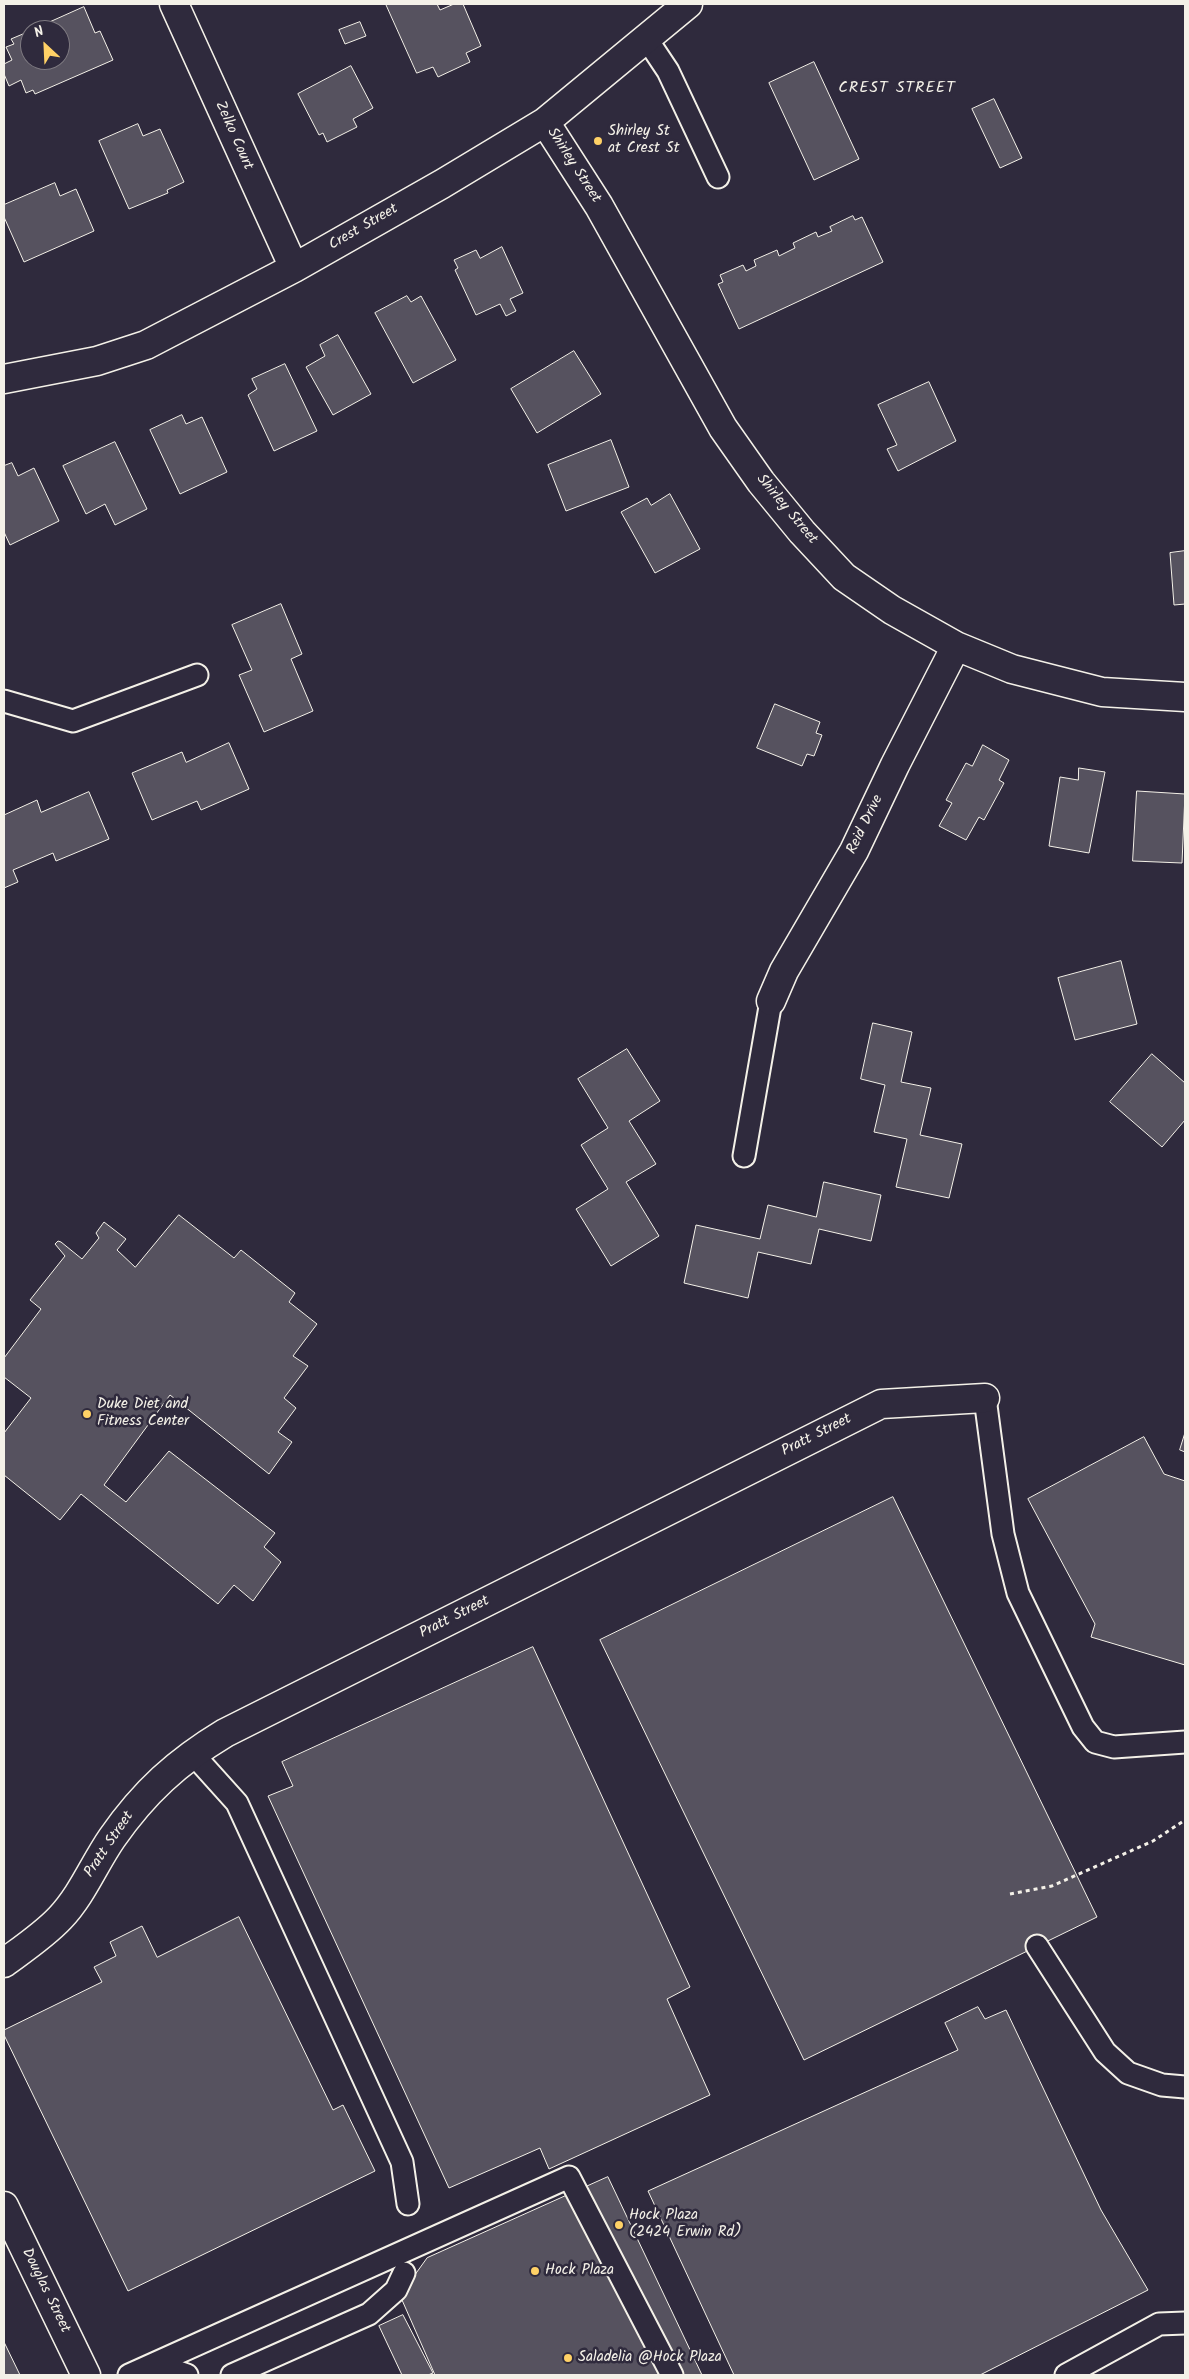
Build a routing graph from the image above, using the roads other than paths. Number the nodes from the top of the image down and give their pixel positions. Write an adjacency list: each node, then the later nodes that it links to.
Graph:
1 (174, 4): 6 (street, Zelko Court)
2 (688, 4): 3 (street, Crest Street)
3 (646, 38): 4 (street, Crest Street); 5 (lane)
4 (545, 122): 6 (street, Crest Street); 8 (street, Shirley Street)
5 (718, 177)
6 (294, 268): 7 (street, Crest Street)
7 (4, 379)
8 (956, 646): 10 (street, Shirley Street); 12 (street, Reid Drive)
9 (197, 675): 11 (lane)
10 (1185, 697)
11 (4, 701)
12 (771, 1001): 13 (lane)
13 (744, 1156)
14 (985, 1398): 15 (lane); 16 (street, Pratt Street)
15 (1185, 1742)
16 (192, 1753): 18 (street, Pratt Street); 20 (lane)
17 (1037, 1946): 19 (lane)
18 (4, 1963)
19 (1185, 2087)
20 (408, 2204)
21 (4, 2206): 25 (street, Douglas Street)
22 (404, 2273): 28 (lane)
23 (1185, 2323): 30 (lane)
24 (155, 2364): 26 (lane); 27 (lane); 29 (lane)
25 (86, 2375)
26 (130, 2375)
27 (187, 2375)
28 (232, 2375)
29 (672, 2375)
30 (1066, 2375)

